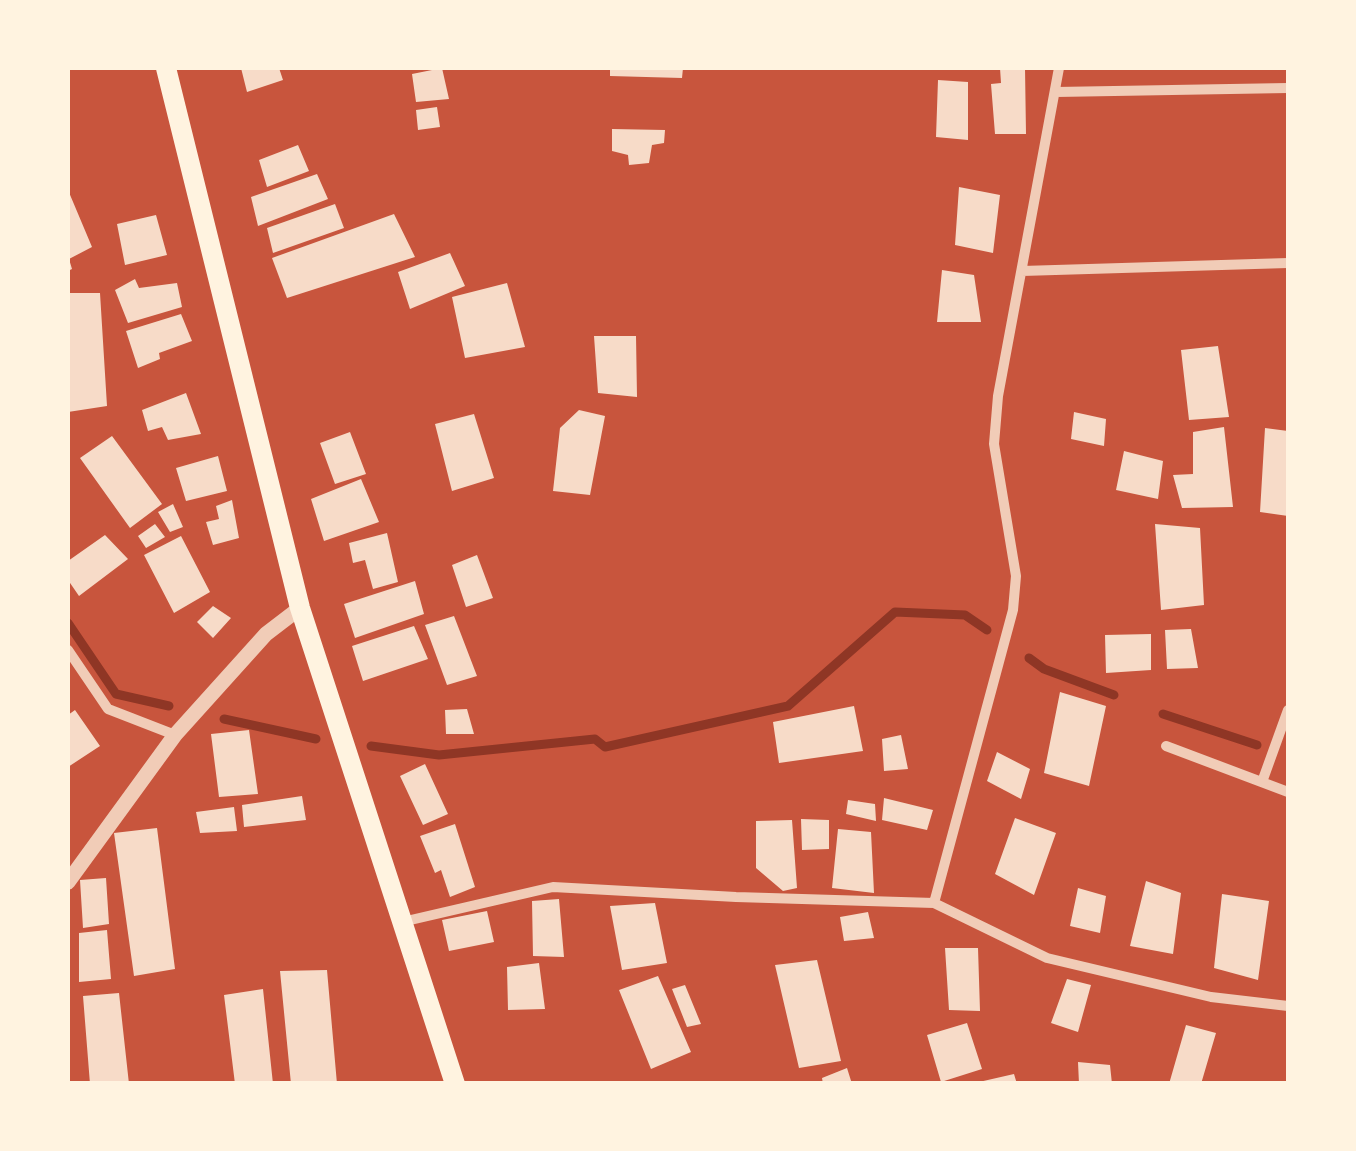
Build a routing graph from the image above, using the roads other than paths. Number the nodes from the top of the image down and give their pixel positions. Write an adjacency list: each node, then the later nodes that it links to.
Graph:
1 (166, 68): 7 (main road)
2 (1059, 68): 4 (street)
3 (1288, 88): 4 (street)
4 (1056, 92): 6 (street)
5 (1288, 263): 6 (street)
6 (1022, 272): 15 (street)
7 (300, 608): 10 (street); 16 (main road)
8 (68, 650): 10 (street)
9 (1288, 710): 12 (street)
10 (175, 735): 14 (street)
11 (1166, 746): 12 (street)
12 (1262, 782): 13 (street)
13 (1288, 792)
14 (68, 882)
15 (934, 903): 16 (street); 17 (street)
16 (402, 922): 18 (main road)
17 (1288, 1006)
18 (455, 1084)

